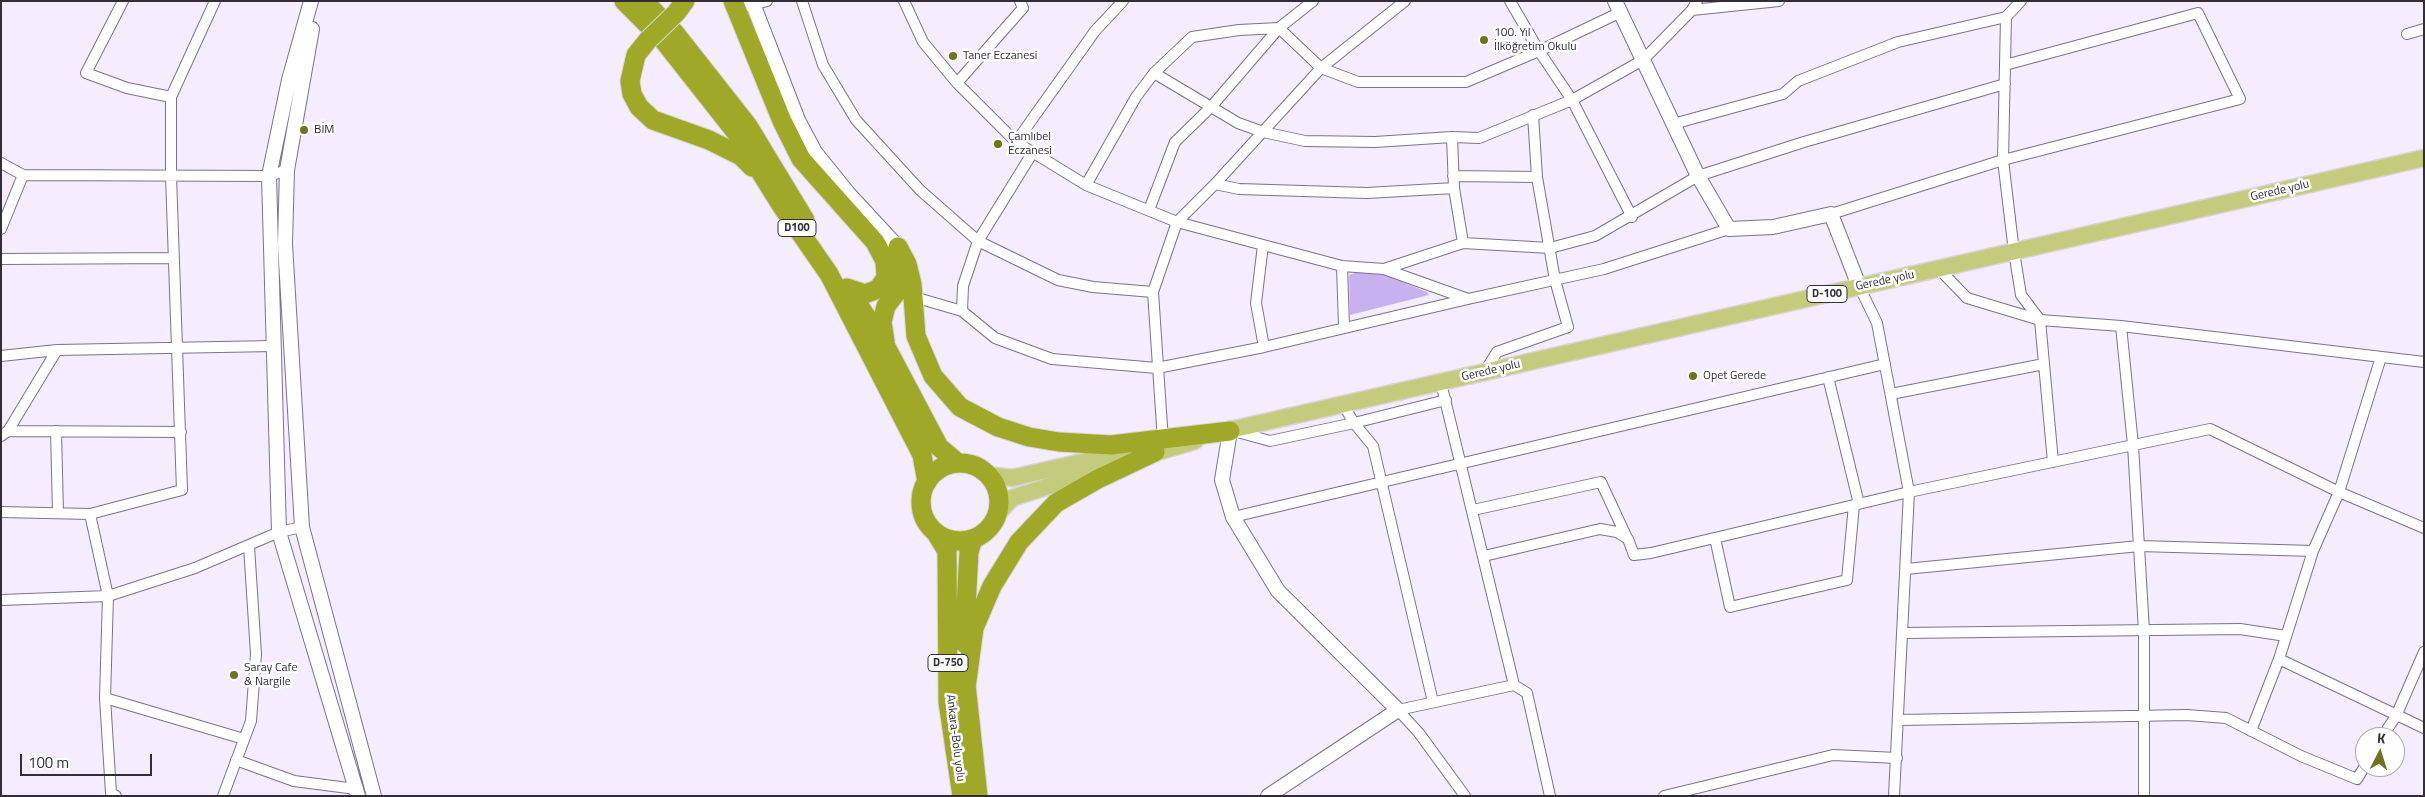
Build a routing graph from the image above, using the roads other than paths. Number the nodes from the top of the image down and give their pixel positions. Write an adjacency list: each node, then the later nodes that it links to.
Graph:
1 (123, 1): 31 (street)
2 (215, 1): 31 (street)
3 (311, 1): 46 (street)
4 (319, 1): 43 (street)
5 (624, 1): 70 (highway, D100)
6 (644, 1): 73 (highway, D100)
7 (802, 1): 59 (street)
8 (904, 1): 29 (street)
9 (1020, 1): 29 (street)
10 (1123, 1): 38 (street)
11 (1313, 1): 21 (street)
12 (1405, 1): 27 (street)
13 (1510, 1): 24 (street)
14 (1779, 1): 17 (street)
15 (2021, 1): 20 (street)
16 (749, 4): 62 (street); 73 (highway)
17 (1695, 6): 25 (street)
18 (680, 7): 70 (highway, bridge)
19 (1618, 7): 24 (street); 25 (street)
20 (2006, 17): 26 (street); 35 (street)
21 (1279, 28): 27 (street); 28 (street); 33 (street)
22 (2424, 29): 23 (street)
23 (2407, 34)
24 (1539, 51): 27 (street); 32 (street)
25 (1644, 60): 32 (street); 35 (street)
26 (2005, 65): 30 (street); 41 (street)
27 (1321, 68): 36 (street)
28 (1154, 73): 33 (street); 51 (street)
29 (957, 83): 38 (street)
30 (2005, 84): 41 (street); 48 (street)
31 (171, 97): 45 (street)
32 (1572, 100): 34 (street); 55 (street)
33 (1211, 108): 36 (street); 53 (street)
34 (1534, 114): 37 (street); 49 (street)
35 (1674, 124): 48 (street)
36 (1263, 132): 37 (street); 50 (street)
37 (1452, 137): 47 (street)
38 (1016, 142): 39 (street)
39 (1033, 152): 51 (street); 59 (street)
40 (2424, 158): 64 (main road, Gerede yolu / D-100)
41 (2003, 160): 54 (street); 64 (street)
42 (1, 163): 44 (street)
43 (287, 170): 46 (street); 120 (street)
44 (23, 175): 45 (street); 57 (street)
45 (171, 176): 46 (street); 65 (street)
46 (269, 176): 82 (street)
47 (1453, 176): 49 (street); 52 (street)
48 (1698, 176): 55 (street); 58 (street)
49 (1537, 177): 63 (street)
50 (1215, 184): 52 (street); 56 (street)
51 (1086, 186): 53 (street)
52 (1454, 188): 60 (street)
53 (1149, 210): 56 (street)
54 (1831, 214): 58 (street); 72 (street)
55 (1632, 216): 63 (street)
56 (1177, 222): 61 (street); 74 (street)
57 (1, 229)
58 (1729, 230): 71 (street)
59 (978, 241): 74 (street); 77 (street)
60 (1463, 243): 63 (street); 68 (street)
61 (1264, 245): 67 (street); 83 (street)
62 (898, 247): 75 (highway); 81 (highway)
63 (1550, 248): 71 (street)
64 (2014, 252): 69 (main road, Gerede yolu / D-100); 78 (street)
65 (174, 258): 66 (street); 84 (street)
66 (1, 259)
67 (1342, 266): 68 (street); 80 (street)
68 (1384, 269): 76 (street)
69 (1939, 269): 72 (main road, Gerede yolu / D-100); 78 (street)
70 (829, 274): 109 (highway, D100)
71 (1555, 280): 76 (street); 92 (street)
72 (1859, 286): 89 (street); 92 (main road, Gerede yolu / D-100)
73 (847, 288): 81 (highway, D100)
74 (1153, 292): 91 (street)
75 (914, 297): 77 (street); 104 (highway)
76 (1468, 299): 80 (street)
77 (962, 311): 91 (street)
78 (2040, 320): 79 (street); 90 (street)
79 (2121, 326): 87 (street); 103 (street)
80 (1344, 327): 83 (street)
81 (885, 345): 106 (highway, D100)
82 (274, 346): 84 (street); 122 (street)
83 (1264, 347): 91 (street)
84 (178, 348): 85 (street); 101 (street)
85 (57, 350): 86 (street); 102 (street)
86 (1, 356)
87 (2381, 357): 88 (street); 112 (street)
88 (2424, 362)
89 (1885, 364): 93 (street); 95 (street)
90 (2044, 364): 95 (street); 105 (street)
91 (1157, 368): 104 (street)
92 (1484, 373): 94 (main road, Gerede yolu / D-100)
93 (1828, 377): 107 (street); 113 (street)
94 (1441, 383): 96 (street); 97 (main road, Gerede yolu / D-100)
95 (1891, 394): 111 (street)
96 (1446, 400): 98 (street); 107 (street)
97 (1344, 406): 98 (street); 99 (main road, Gerede yolu / D-100)
98 (1354, 424): 99 (street); 110 (street)
99 (1230, 430): 104 (highway); 119 (street)
100 (56, 431): 101 (street); 102 (street); 116 (street)
101 (181, 432): 118 (street)
102 (4, 433)
103 (2133, 445): 105 (street); 112 (street); 128 (street)
104 (1161, 446): 108 (main road, D100); 117 (main road); 140 (highway)
105 (2053, 462): 111 (street)
106 (958, 463): 108 (highway, D100); 109 (highway)
107 (1462, 463): 110 (street); 114 (street)
108 (988, 475): 117 (highway)
109 (926, 482): 123 (highway, D100)
110 (1382, 482): 119 (street); 142 (street)
111 (1910, 492): 113 (street); 131 (street)
112 (2339, 492): 121 (street); 129 (street)
113 (1856, 504): 124 (street); 124 (street)
114 (1473, 510): 126 (street); 130 (street)
115 (1, 512): 116 (street)
116 (58, 513): 118 (street)
117 (998, 513): 125 (highway)
118 (90, 514): 132 (street)
119 (1233, 517): 143 (street)
120 (302, 527): 122 (street); 158 (street)
121 (2424, 528)
122 (279, 532): 127 (street); 154 (street)
123 (936, 533): 125 (highway); 159 (highway, Ankara-Bolu yolu / D-750)
124 (1716, 538): 126 (street)
125 (973, 539): 140 (highway, Ankara-Bolu yolu)
126 (1628, 539): 130 (street)
127 (249, 546): 132 (street); 150 (street)
128 (2139, 546): 129 (street); 131 (street); 134 (street)
129 (2313, 551): 136 (street)
130 (1484, 556): 139 (street)
131 (1906, 569): 135 (street)
132 (108, 596): 133 (street); 141 (street)
133 (1, 600)
134 (2144, 631): 135 (street); 136 (street); 144 (street)
135 (1903, 632): 146 (street)
136 (2286, 636): 138 (street)
137 (2424, 652): 145 (street)
138 (2279, 659): 145 (street); 149 (street)
139 (1514, 686): 142 (street); 162 (street)
140 (966, 688): 160 (highway, Ankara-Bolu yolu)
141 (105, 698): 150 (street); 156 (street)
142 (1433, 702): 143 (street)
143 (1398, 710): 155 (street); 161 (street)
144 (2143, 716): 146 (street); 149 (street); 165 (street)
145 (2396, 716): 147 (street); 148 (street)
146 (1899, 720): 151 (street)
147 (2389, 727)
148 (2424, 728)
149 (2251, 731): 153 (street)
150 (244, 739): 152 (street)
151 (1897, 758): 163 (street); 164 (street)
152 (236, 760): 154 (street); 157 (street)
153 (2358, 777)
154 (357, 792)
155 (1272, 794)
156 (111, 795)
157 (223, 796)
158 (374, 796)
159 (962, 796)
160 (978, 796)
161 (1465, 796)
162 (1550, 796)
163 (1664, 796)
164 (1894, 796)
165 (2144, 796)

